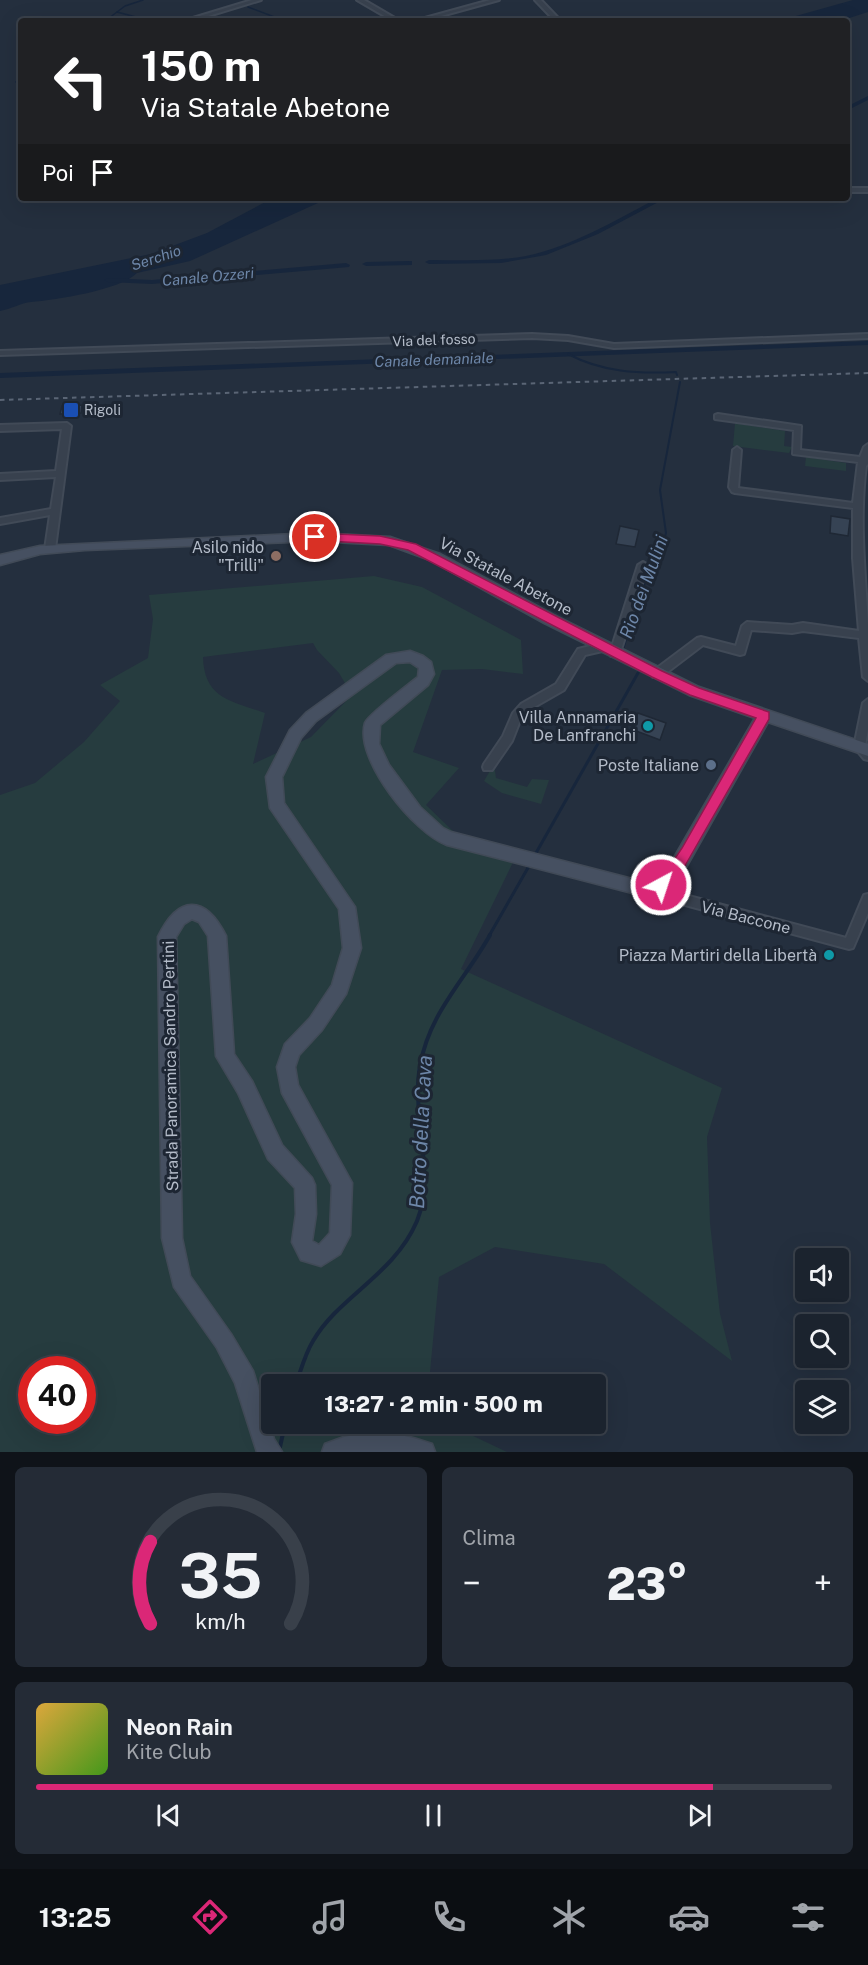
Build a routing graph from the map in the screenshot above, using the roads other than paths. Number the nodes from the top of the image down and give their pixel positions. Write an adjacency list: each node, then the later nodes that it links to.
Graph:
1 (258, 0): 5 (street)
2 (360, 0): 6 (street)
3 (496, 0): 7 (street)
4 (538, 0): 8 (street)
5 (196, 18)
6 (392, 18)
7 (426, 18)
8 (555, 18)
9 (850, 190): 10 (street)
10 (868, 190)
11 (868, 336): 12 (street, Via del fosso)
12 (0, 353)
13 (718, 417): 17 (street)
14 (0, 428): 18 (street)
15 (868, 447): 17 (street)
16 (737, 450): 20 (street)
17 (865, 460): 20 (street)
18 (60, 474): 19 (street); 21 (street)
19 (0, 477)
20 (857, 506): 22 (street)
21 (55, 511): 23 (street); 24 (street)
22 (863, 520): 27 (street)
23 (0, 521)
24 (50, 549): 25 (street, Via Statale Abetone); 29 (street, Via Statale Abetone)
25 (0, 560)
26 (643, 565): 29 (street)
27 (864, 573): 28 (street)
28 (865, 635): 30 (street); 31 (street)
29 (609, 650): 30 (street, Via Statale Abetone); 35 (street)
30 (657, 674): 33 (street, Via Statale Abetone)
31 (868, 677)
32 (868, 703): 34 (street)
33 (764, 716): 34 (street, Via Statale Abetone); 36 (street)
34 (865, 751)
35 (488, 767)
36 (644, 889): 37 (street, Via Baccone); 38 (street, Strada Panoramica Sandro Pertini)
37 (868, 899)
38 (271, 1452)
39 (333, 1452): 40 (street)
40 (424, 1452)

